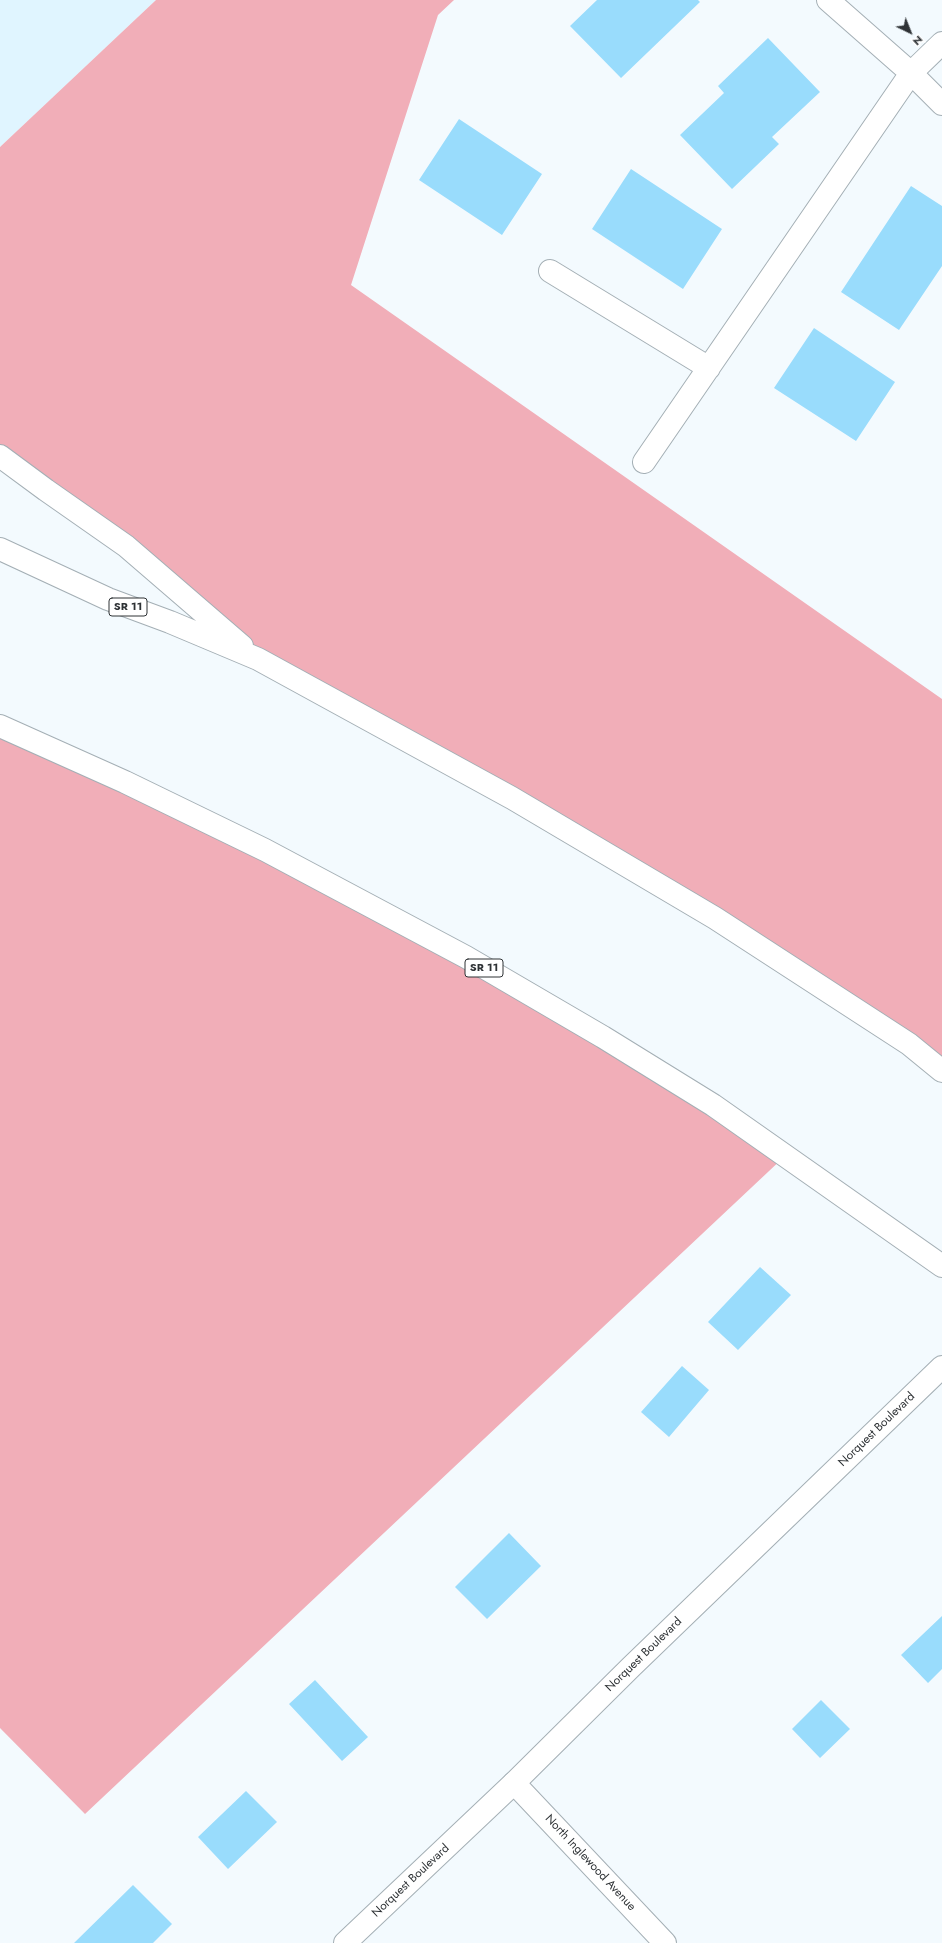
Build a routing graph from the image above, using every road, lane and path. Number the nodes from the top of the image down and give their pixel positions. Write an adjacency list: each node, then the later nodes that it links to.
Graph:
1 (828, 0): 3 (main road)
2 (942, 43): 3 (main road)
3 (911, 73): 4 (main road); 6 (main road)
4 (942, 104)
5 (550, 271): 6 (main road)
6 (709, 368): 8 (main road)
7 (0, 456): 10 (main road)
8 (644, 462)
9 (0, 549): 10 (main road, SR 11)
10 (258, 659): 12 (main road, SR 11)
11 (0, 726): 13 (main road, SR 11)
12 (942, 1071)
13 (940, 1264)
14 (942, 1367): 15 (main road, Norquest Boulevard)
15 (514, 1783): 16 (main road, Norquest Boulevard); 17 (main road, North Inglewood Avenue)
16 (346, 1943)
17 (665, 1943)

